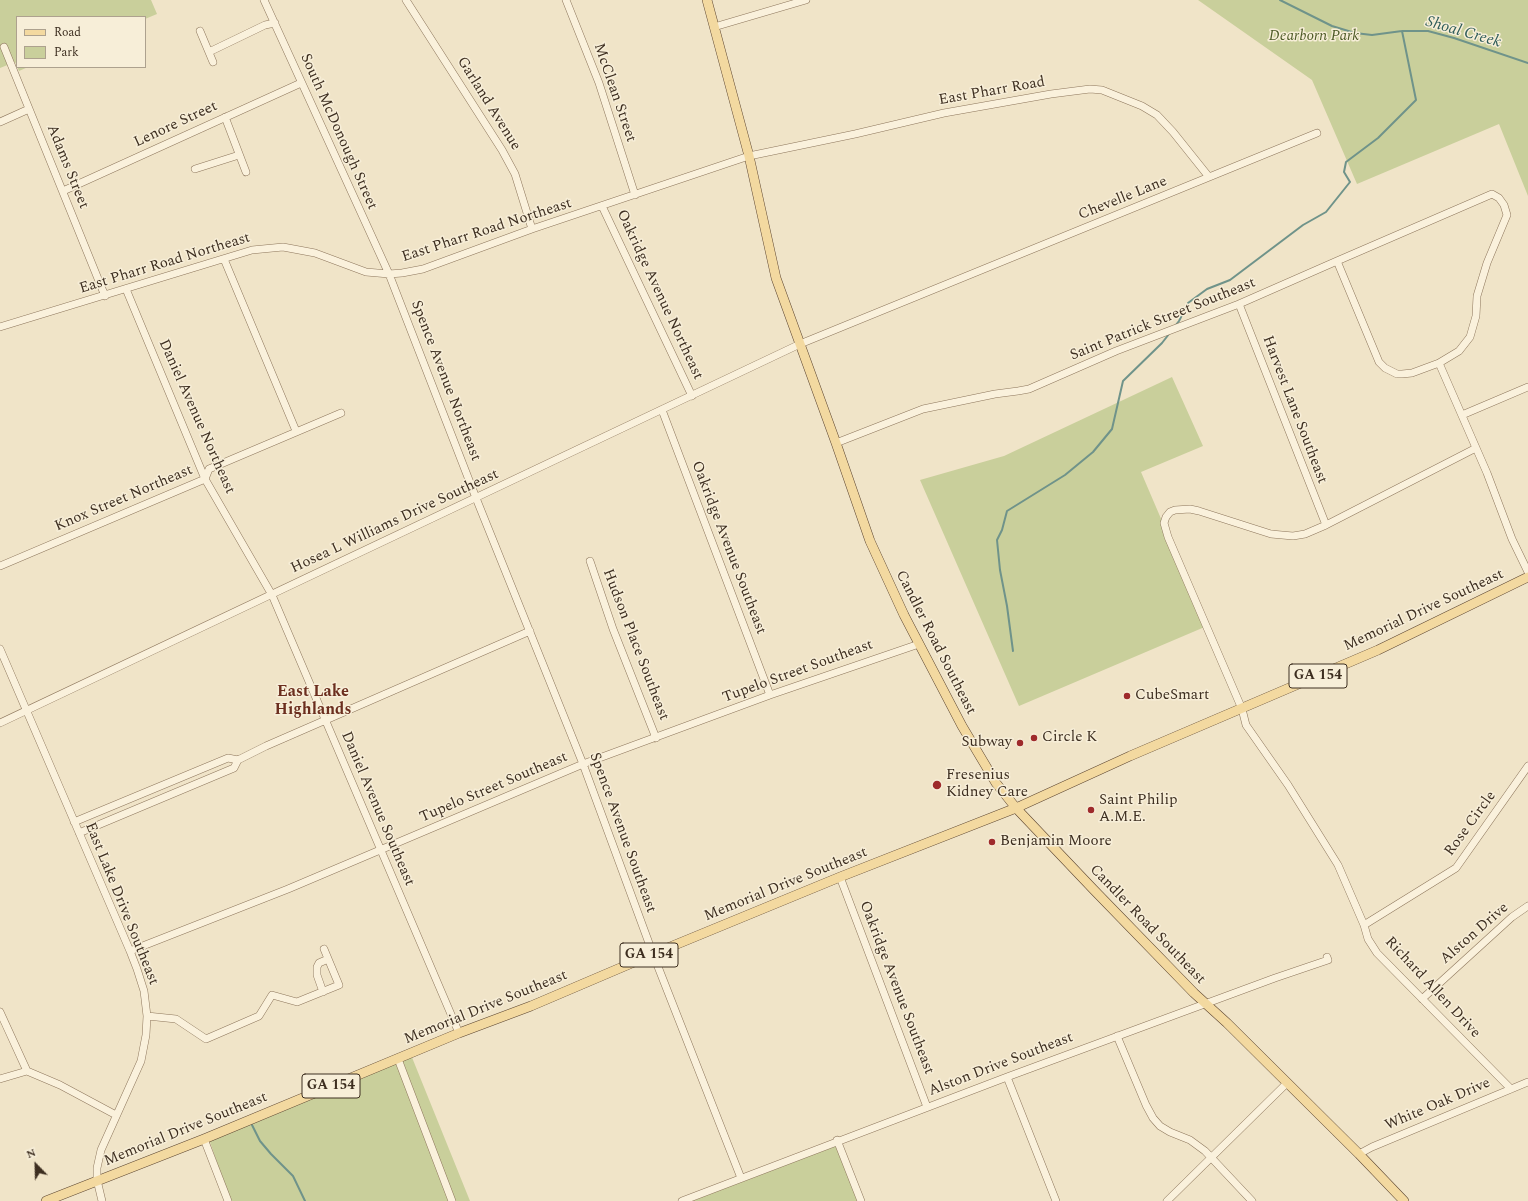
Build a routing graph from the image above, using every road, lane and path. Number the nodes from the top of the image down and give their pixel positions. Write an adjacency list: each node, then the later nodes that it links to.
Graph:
1 (264, 0): 6 (street, South McDonough Street)
2 (406, 0): 25 (street, Garland Avenue)
3 (566, 0): 23 (street, McClean Street)
4 (707, 0): 7 (main road, Candler Road Southeast)
5 (806, 0): 7 (street)
6 (275, 22): 10 (street); 12 (street, South McDonough Street)
7 (714, 26): 18 (main road, Candler Road Southeast)
8 (200, 31): 10 (street)
9 (4, 47): 13 (street, Adams Street)
10 (209, 52): 11 (street)
11 (213, 62)
12 (301, 83): 14 (street, Lenore Street); 28 (street, South McDonough Street)
13 (29, 109): 15 (street); 22 (street, Adams Street)
14 (225, 116): 17 (street); 22 (street, Lenore Street)
15 (0, 122)
16 (1318, 133): 21 (street, Chevelle Lane)
17 (239, 155): 19 (street); 20 (street)
18 (748, 156): 21 (street, East Pharr Road); 23 (street, East Pharr Road Northeast); 33 (main road, Candler Road Southeast)
19 (195, 169)
20 (246, 172)
21 (1209, 177): 33 (street, Chevelle Lane)
22 (63, 191): 30 (street, Adams Street)
23 (634, 195): 24 (street, East Pharr Road Northeast)
24 (602, 206): 25 (street, East Pharr Road Northeast); 36 (street, Oakridge Avenue Northeast)
25 (532, 229): 28 (street, East Pharr Road Northeast)
26 (224, 259): 28 (street, East Pharr Road Northeast); 29 (street, East Pharr Road Northeast); 40 (street)
27 (1337, 261): 31 (street, Saint Patrick Street Southeast); 34 (street); 34 (street, Saint Patrick Street Southeast)
28 (389, 274): 44 (street, Spence Avenue Northeast)
29 (126, 290): 30 (street, East Pharr Road Northeast); 43 (street, Daniel Avenue Northeast)
30 (105, 296): 32 (street, East Pharr Road Northeast)
31 (1239, 304): 41 (street, Saint Patrick Street Southeast); 45 (street, Harvest Lane Southeast)
32 (0, 327)
33 (800, 344): 36 (street, Hosea L Williams Drive Southeast); 41 (main road, Candler Road Southeast)
34 (1439, 363): 39 (street)
35 (1528, 387): 39 (street)
36 (692, 396): 37 (street, Hosea L Williams Drive Southeast)
37 (662, 410): 44 (street, Hosea L Williams Drive Southeast); 54 (street, Oakridge Avenue Southeast)
38 (342, 413): 40 (street, Knox Street Northeast)
39 (1462, 416): 42 (street)
40 (296, 431): 43 (street, Knox Street Northeast)
41 (836, 443): 52 (main road, Candler Road Southeast)
42 (1476, 448): 45 (street); 48 (street)
43 (205, 479): 47 (street, Knox Street Northeast); 50 (street, Daniel Avenue Northeast)
44 (476, 498): 50 (street, Hosea L Williams Drive Southeast); 51 (street, Spence Avenue Southeast)
45 (1326, 525): 55 (street, Richard Allen Drive)
46 (590, 561): 59 (street, Hudson Place Southeast)
47 (0, 566)
48 (1528, 572)
49 (1528, 577): 55 (main road, Memorial Drive Southeast / GA 154)
50 (272, 595): 56 (street, Hosea L Williams Drive Southeast); 57 (street, Daniel Avenue Southeast)
51 (530, 631): 57 (street); 61 (street, Spence Avenue Southeast)
52 (919, 644): 54 (street, Tupelo Street Southeast); 63 (main road, Candler Road Southeast)
53 (0, 649): 56 (street, East Lake Drive Southeast)
54 (770, 695): 59 (street, Tupelo Street Southeast)
55 (1242, 709): 63 (main road, Memorial Drive Southeast / GA 154); 69 (street, Richard Allen Drive)
56 (27, 711): 58 (street, Hosea L Williams Drive Southeast); 64 (street, East Lake Drive Southeast)
57 (325, 721): 60 (street); 66 (street, Daniel Avenue Southeast)
58 (0, 723)
59 (656, 738): 61 (street, Tupelo Street Southeast)
60 (238, 760): 64 (street); 65 (street)
61 (583, 764): 66 (street, Tupelo Street Southeast); 72 (street, Spence Avenue Southeast)
62 (1528, 766): 69 (street, Rose Circle)
63 (1016, 808): 67 (main road, Memorial Drive Southeast / GA 154); 77 (main road, Candler Road Southeast)
64 (74, 822): 65 (street, East Lake Drive Southeast)
65 (79, 834): 71 (street, East Lake Drive Southeast)
66 (380, 850): 71 (street, Tupelo Street Southeast); 80 (street, Daniel Avenue Southeast)
67 (840, 878): 72 (main road, Memorial Drive Southeast / GA 154); 89 (street, Oakridge Avenue Southeast)
68 (1528, 906): 76 (street, Alston Drive)
69 (1364, 925): 76 (street, Richard Allen Drive)
70 (324, 949): 74 (street)
71 (130, 951): 79 (street, East Lake Drive Southeast)
72 (653, 954): 80 (main road, Memorial Drive Southeast / GA 154); 95 (street, Spence Avenue Southeast)
73 (1327, 957): 77 (street, Alston Drive Southeast)
74 (328, 959): 75 (street); 75 (street)
75 (323, 992): 79 (street)
76 (1422, 999): 88 (street, Richard Allen Drive)
77 (1205, 1004): 81 (street, Alston Drive Southeast); 87 (main road, Candler Road Southeast)
78 (0, 1012): 83 (street)
79 (147, 1016): 90 (street, East Lake Drive Southeast)
80 (459, 1033): 82 (main road, Memorial Drive Southeast / GA 154)
81 (1117, 1036): 84 (street, Alston Drive Southeast); 94 (street)
82 (398, 1059): 91 (main road, Memorial Drive Southeast / GA 154); 100 (street)
83 (27, 1071): 85 (street); 90 (street)
84 (1007, 1077): 89 (street, Alston Drive Southeast); 103 (street)
85 (0, 1079)
86 (1528, 1082): 88 (street, White Oak Drive)
87 (1287, 1083): 93 (main road, Candler Road Southeast); 94 (street)
88 (1510, 1089): 93 (street, White Oak Drive)
89 (927, 1107): 92 (street, Alston Drive Southeast)
90 (116, 1115): 96 (street, East Lake Drive Southeast)
91 (204, 1139): 96 (main road, Memorial Drive Southeast / GA 154); 99 (street)
92 (837, 1140): 95 (street, Alston Drive Southeast); 102 (street)
93 (1359, 1154): 106 (main road, Candler Road Southeast)
94 (1210, 1158): 104 (street); 105 (street)
95 (741, 1178): 101 (street, Alston Drive Southeast)
96 (97, 1180): 97 (main road, Memorial Drive Southeast / GA 154); 98 (street, East Lake Drive Southeast)
97 (46, 1201)
98 (102, 1201)
99 (228, 1201)
100 (452, 1201)
101 (682, 1201)
102 (861, 1201)
103 (1056, 1201)
104 (1167, 1201)
105 (1252, 1201)
106 (1404, 1201)

